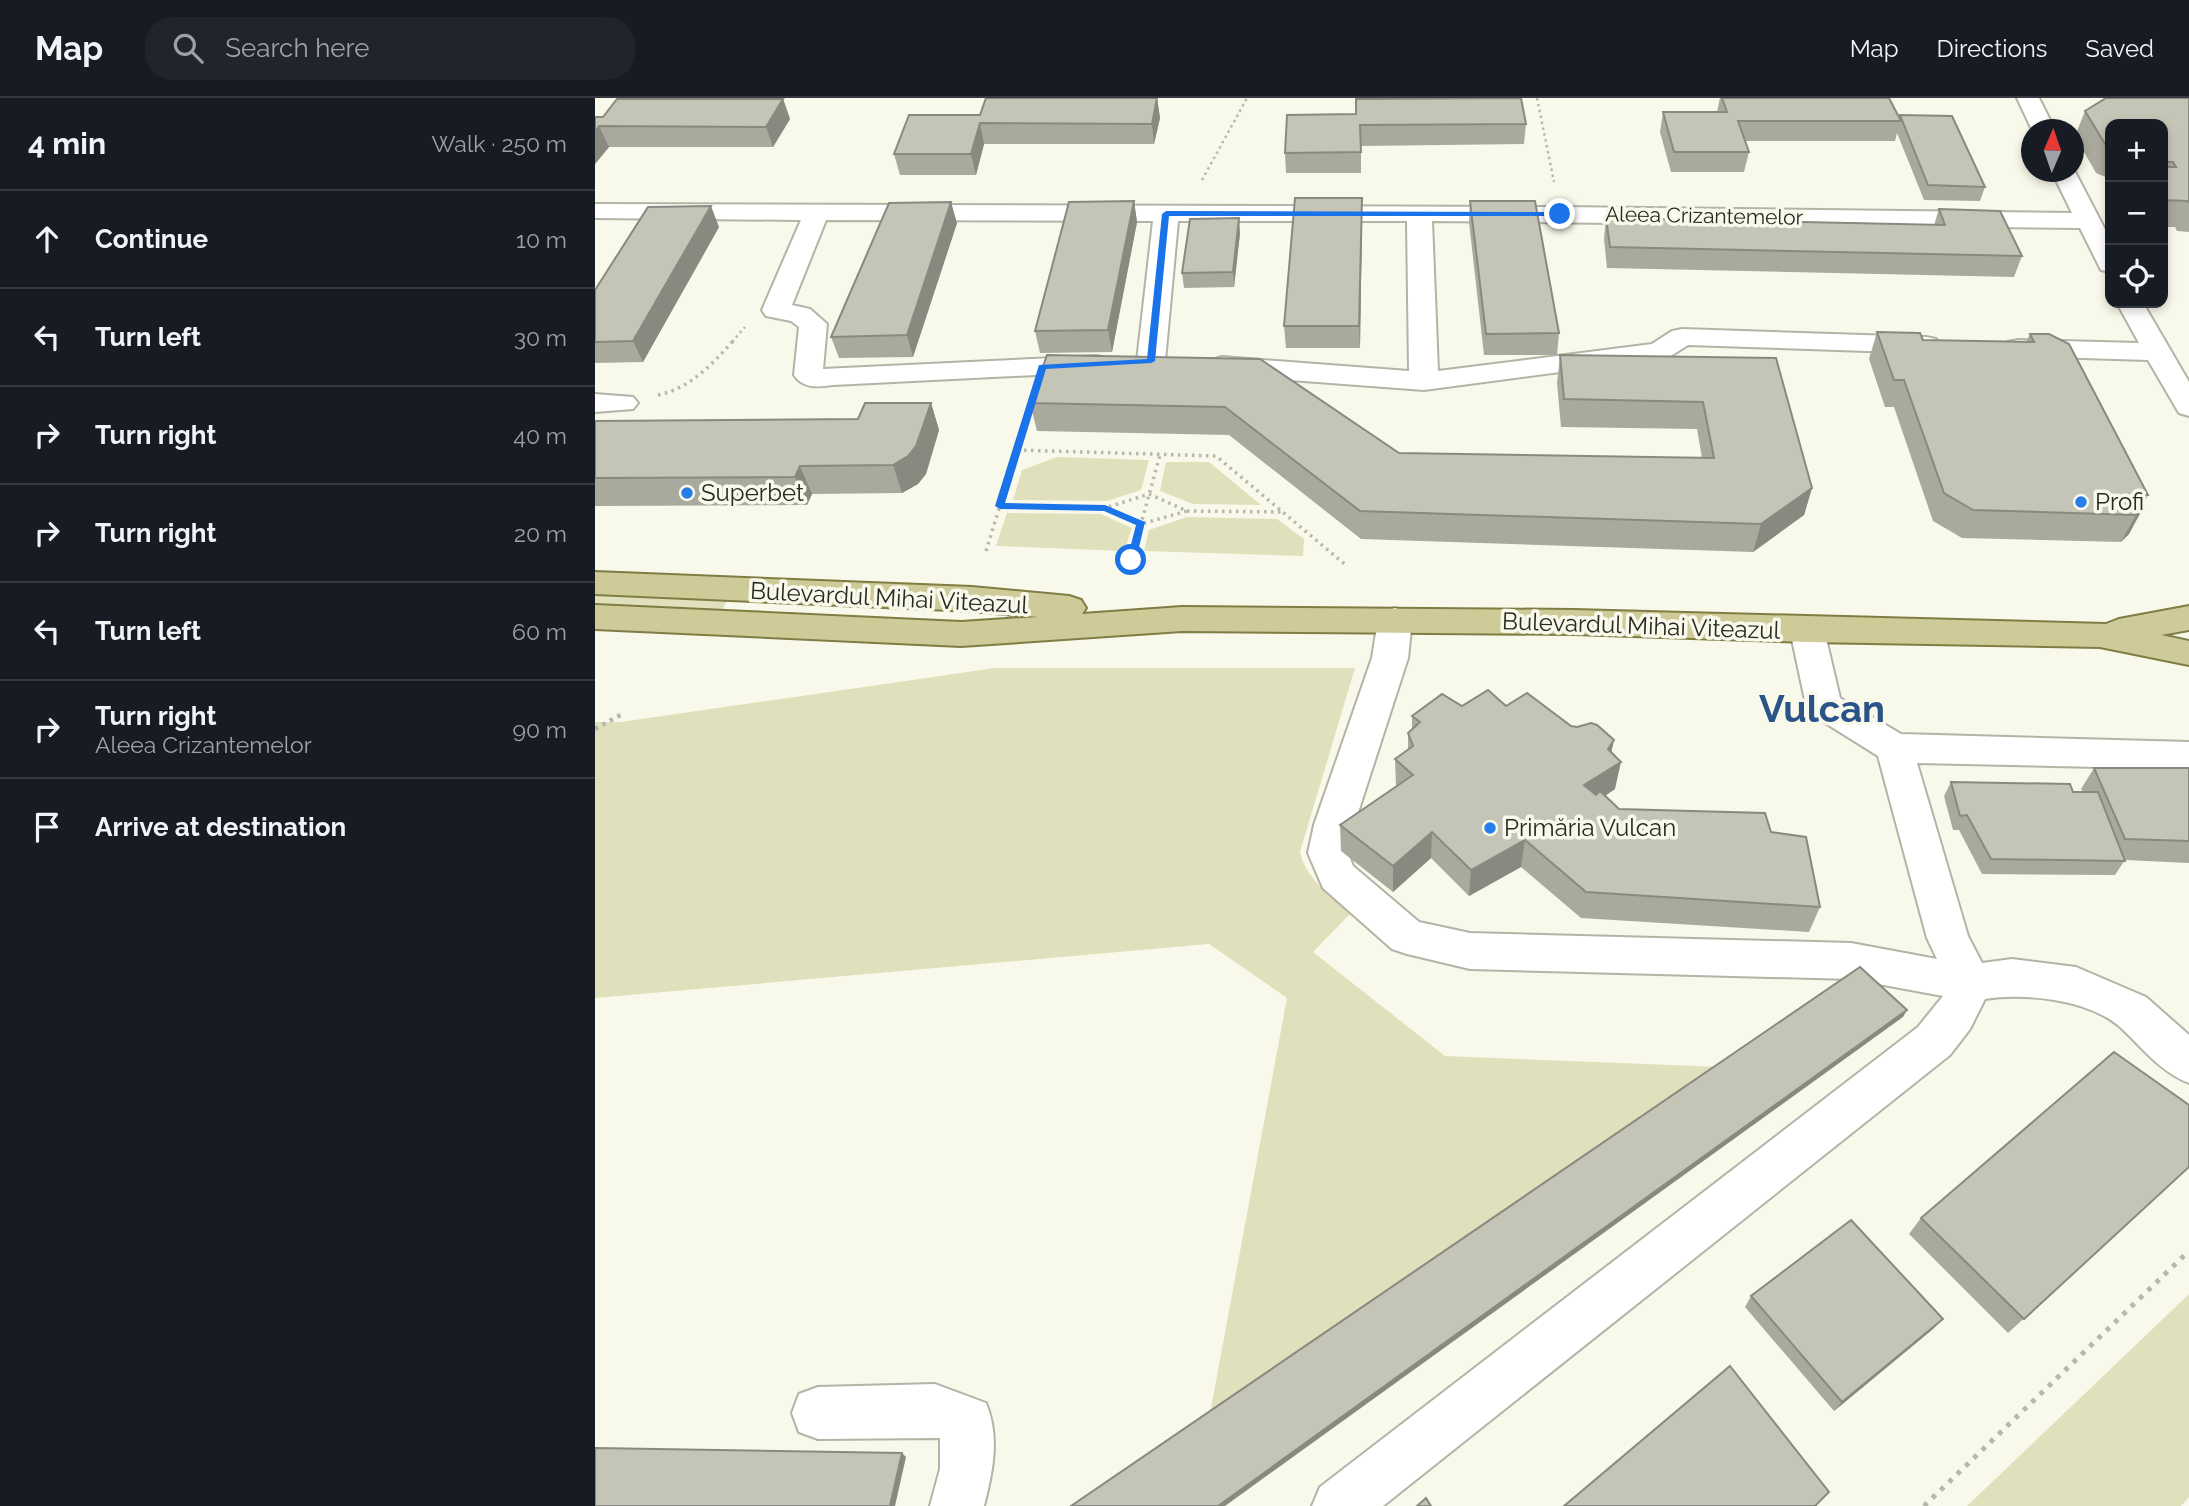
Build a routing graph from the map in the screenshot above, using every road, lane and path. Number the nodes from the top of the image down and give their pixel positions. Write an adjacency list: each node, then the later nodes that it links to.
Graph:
1 (1247, 98): 8 (path)
2 (1537, 98): 10 (path)
3 (2028, 98): 4 (street)
4 (2038, 119)
5 (2069, 182): 11 (street)
6 (595, 211): 7 (street, Aleea Crizantemelor)
7 (817, 213): 8 (street, Aleea Crizantemelor); 14 (street)
8 (1166, 214): 9 (street, Aleea Crizantemelor); 18 (street)
9 (1419, 214): 10 (street, Aleea Crizantemelor); 20 (street)
10 (1560, 214): 11 (street, Aleea Crizantemelor)
11 (2088, 221): 12 (street)
12 (2105, 254)
13 (2133, 308): 17 (street)
14 (776, 310): 19 (street); 21 (path)
15 (1947, 345): 20 (street)
16 (1989, 347): 17 (street)
17 (2156, 352): 22 (street)
18 (1174, 362): 19 (street); 20 (street)
19 (1042, 367): 23 (path)
20 (1424, 381)
21 (609, 403)
22 (2189, 407)
23 (1017, 450): 24 (path); 26 (path)
24 (1160, 456): 25 (path); 29 (path)
25 (1149, 494): 27 (path); 28 (path); 30 (path)
26 (1000, 506): 27 (path); 31 (path)
27 (1105, 508): 30 (path)
28 (1187, 510): 29 (path); 30 (path)
29 (1282, 512): 33 (path)
30 (1141, 524): 32 (path)
31 (986, 551)
32 (1131, 560)
33 (1347, 566)
34 (595, 583): 37 (main road, Bulevardul Mihai Viteazul)
35 (595, 617): 37 (main road, Bulevardul Mihai Viteazul)
36 (2189, 618): 40 (main road, Bulevardul Mihai Viteazul)
37 (1182, 619): 38 (main road, Bulevardul Mihai Viteazul)
38 (1395, 620): 39 (main road, Bulevardul Mihai Viteazul); 46 (street)
39 (1807, 630): 40 (main road, Bulevardul Mihai Viteazul); 44 (street)
40 (2100, 635): 41 (main road, Bulevardul Mihai Viteazul)
41 (2189, 653)
42 (624, 713): 43 (path)
43 (595, 729)
44 (1894, 748): 45 (street); 46 (street)
45 (2185, 755)
46 (1971, 983): 47 (street); 51 (street)
47 (2189, 1063)
48 (2189, 1251): 52 (path)
49 (818, 1413): 50 (street)
50 (957, 1506)
51 (1339, 1506)
52 (1924, 1506)

